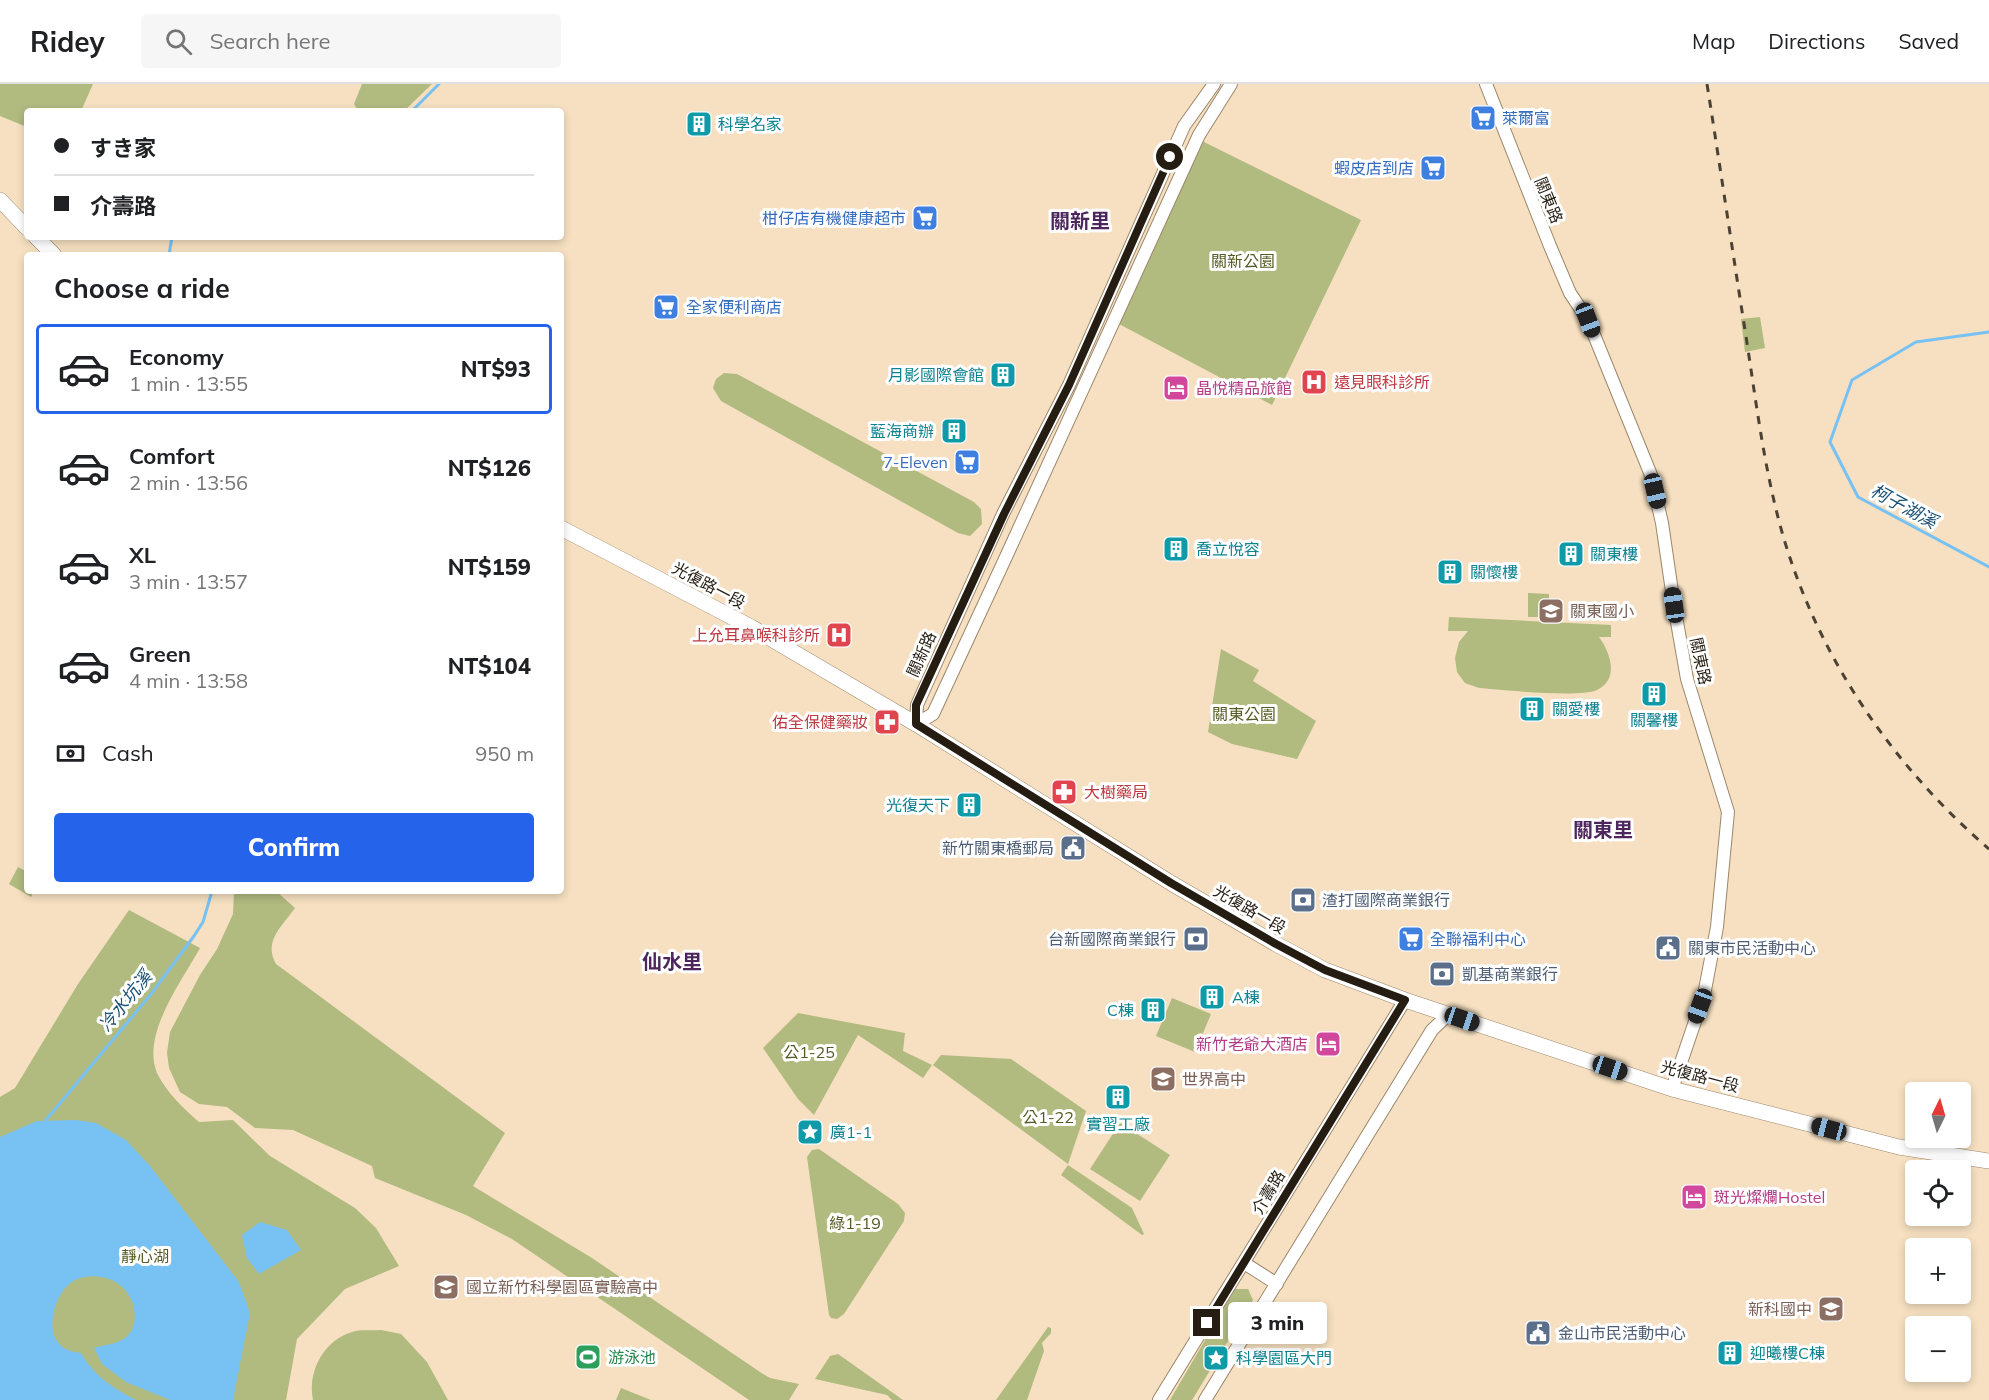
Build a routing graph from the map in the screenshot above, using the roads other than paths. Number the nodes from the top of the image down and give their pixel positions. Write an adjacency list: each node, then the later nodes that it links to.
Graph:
1 (1214, 84): 9 (street, 關新路)
2 (1231, 84): 9 (street)
3 (1486, 84): 12 (street, 關東路)
4 (0, 200): 5 (main road)
5 (24, 225)
6 (39, 240): 7 (main road)
7 (51, 252)
8 (564, 530): 9 (main road, 光復路一段)
9 (916, 724): 10 (main road, 光復路一段)
10 (1405, 1000): 11 (main road, 光復路一段); 14 (street, 介壽路)
11 (1449, 1014): 12 (main road, 光復路一段); 15 (street)
12 (1672, 1089): 13 (main road, 光復路一段)
13 (1989, 1161)
14 (1244, 1263): 15 (street); 16 (street, 介壽路)
15 (1277, 1284): 17 (street)
16 (1159, 1400)
17 (1205, 1400)

